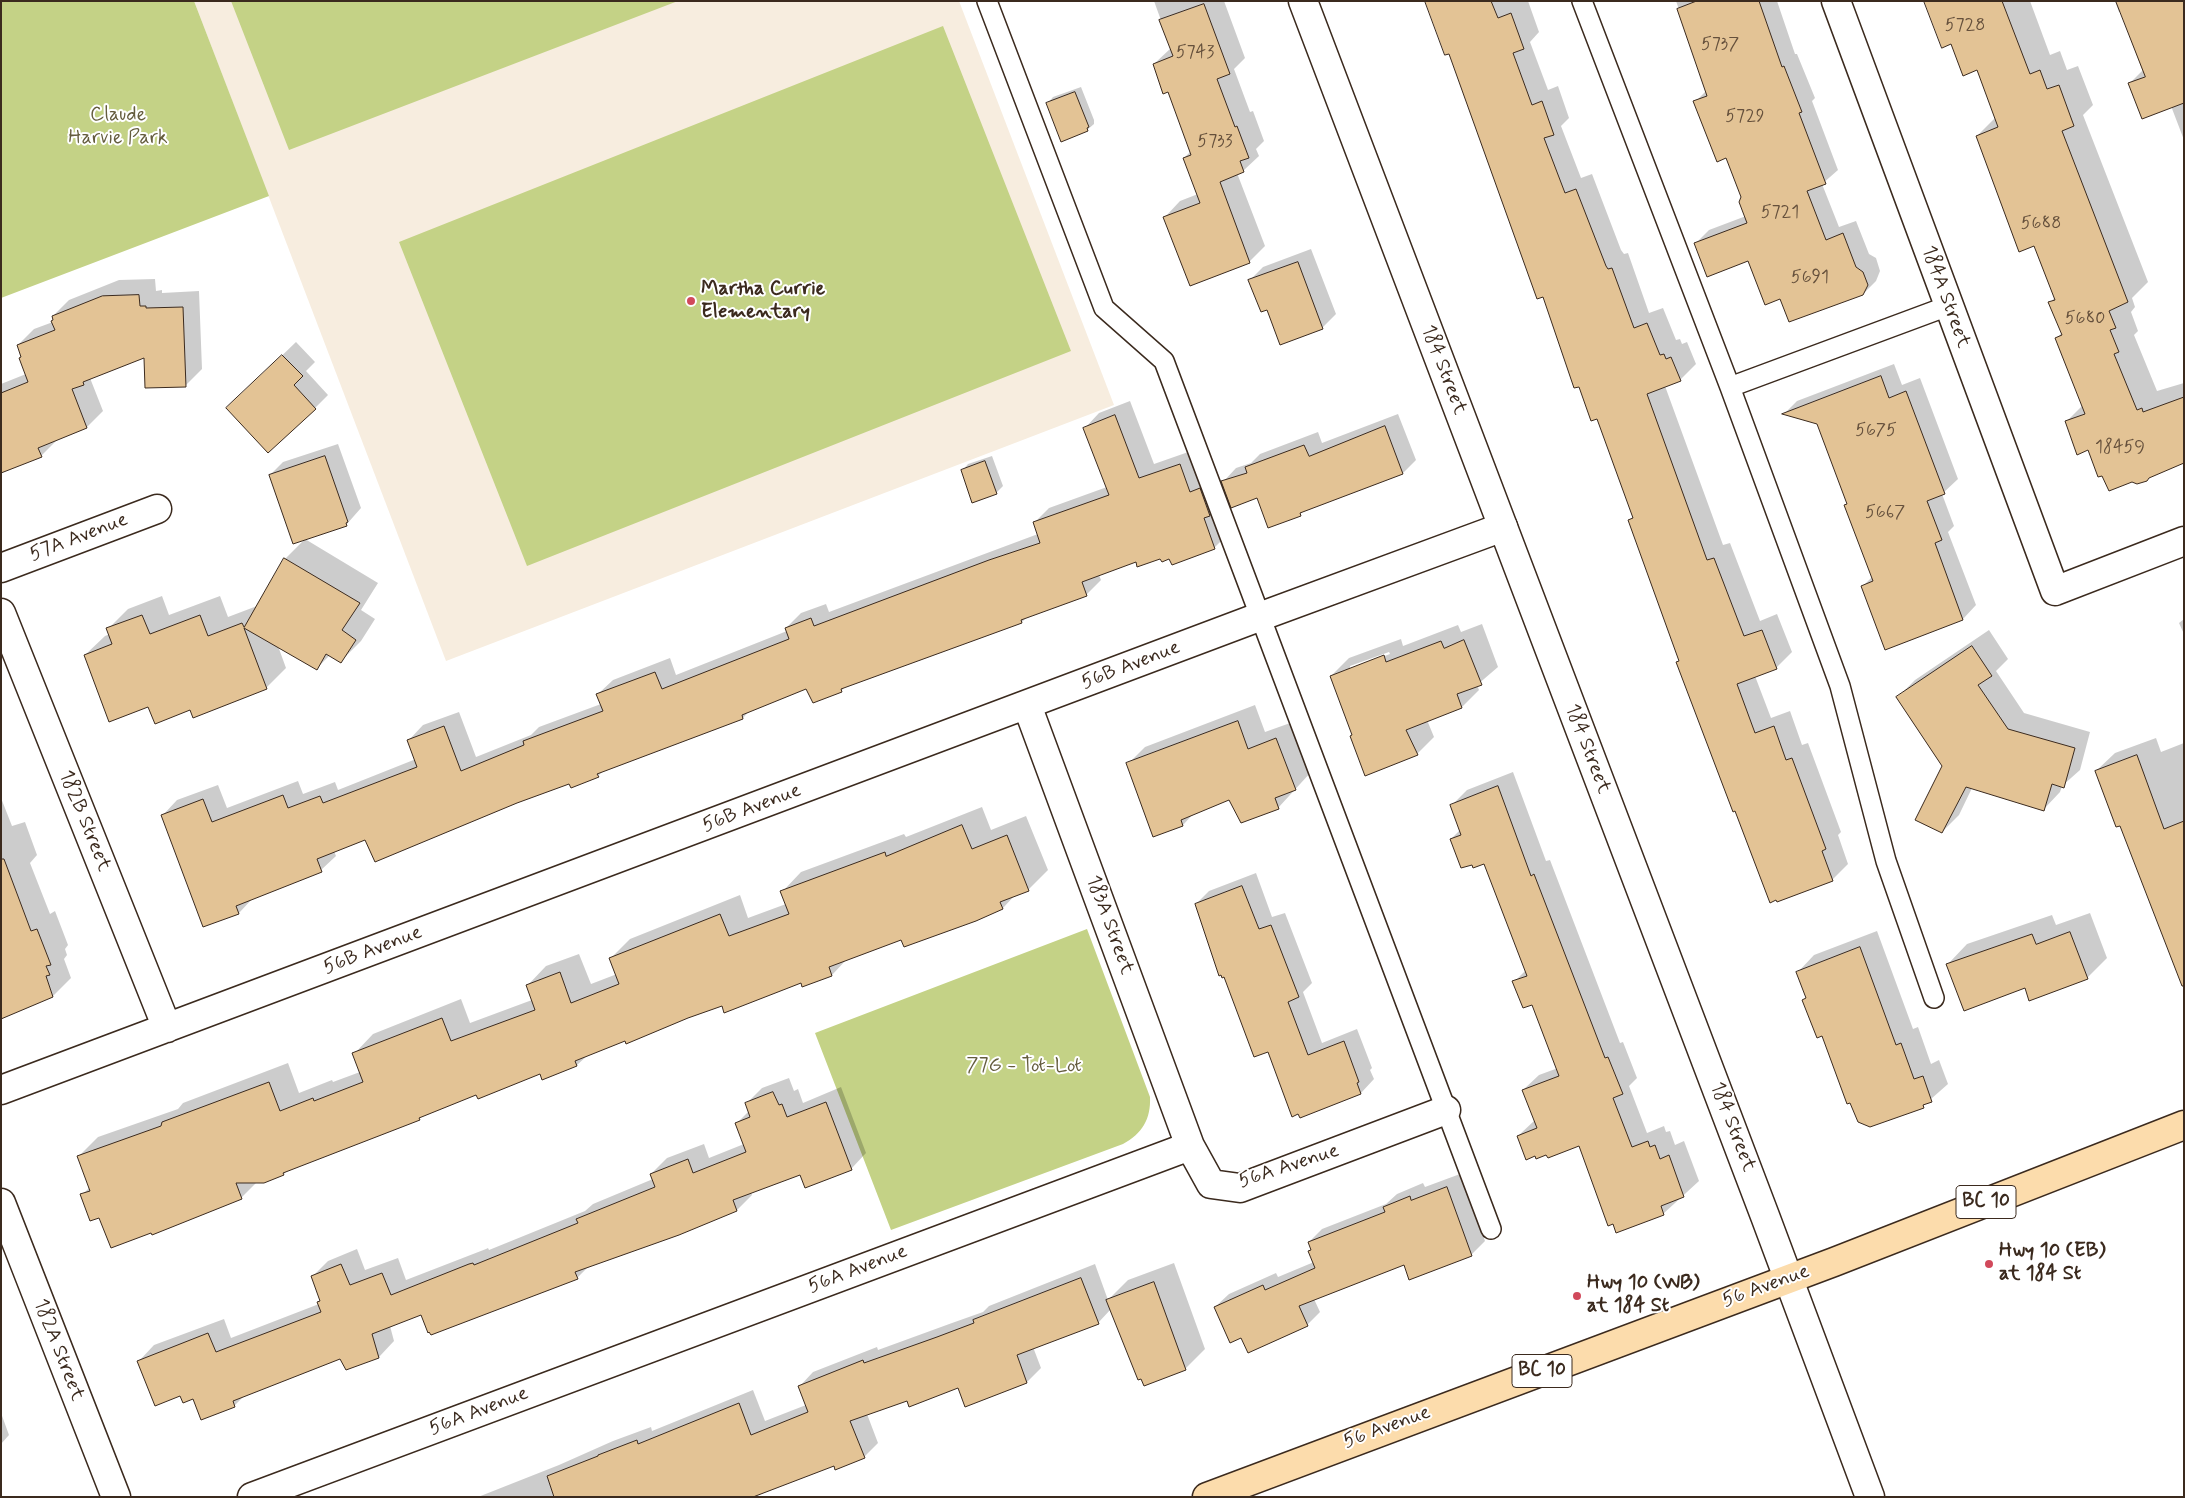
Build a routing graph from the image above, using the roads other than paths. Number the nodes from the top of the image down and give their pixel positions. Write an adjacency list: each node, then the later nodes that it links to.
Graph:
1 (987, 1): 12 (lane)
2 (1303, 1): 8 (street, 184 Street)
3 (1582, 1): 6 (lane)
4 (1836, 1): 5 (street, 184A Street)
5 (1948, 306): 6 (lane); 9 (street, 184A Street)
6 (1730, 387): 14 (lane)
7 (158, 509): 10 (street, 57A Avenue)
8 (1503, 528): 12 (street, 56B Avenue); 22 (street, 184 Street)
9 (2184, 541)
10 (1, 568)
11 (1, 613): 15 (street, 182B Street)
12 (1259, 617): 13 (street, 56B Avenue); 17 (lane)
13 (1027, 705): 15 (street, 56B Avenue); 19 (street, 183A Street)
14 (1934, 998)
15 (167, 1028): 16 (street, 56B Avenue)
16 (1, 1090)
17 (1446, 1110): 19 (street, 56A Avenue); 21 (lane)
18 (2184, 1125): 22 (highway, 56 Avenue / BC 10)
19 (1190, 1146): 24 (street, 56A Avenue)
20 (1, 1202): 23 (street, 182A Street)
21 (1491, 1229)
22 (1788, 1279): 25 (highway, 56 Avenue / BC 10); 26 (street, 184 Street)
23 (116, 1497)
24 (252, 1497)
25 (1207, 1497)
26 (1870, 1497)

